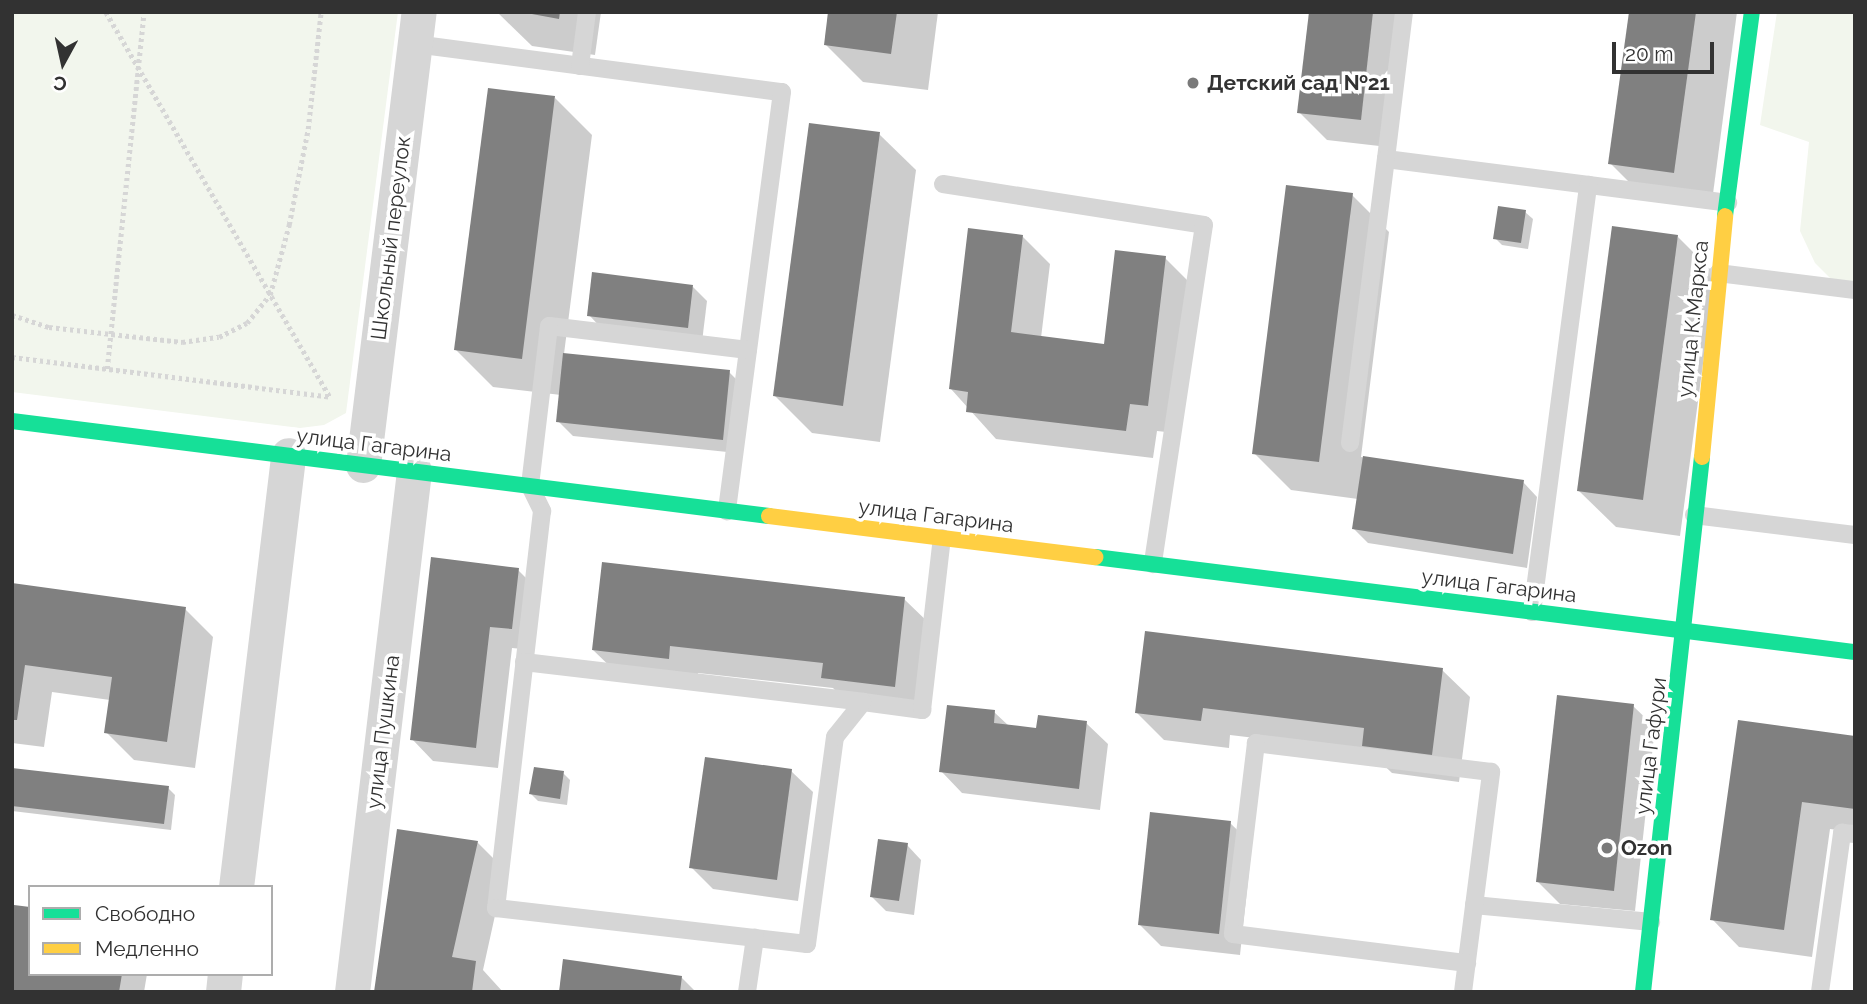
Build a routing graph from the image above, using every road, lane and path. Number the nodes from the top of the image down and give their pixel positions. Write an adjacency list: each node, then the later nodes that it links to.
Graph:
1 (106, 12): 9 (path)
2 (144, 12): 9 (path)
3 (321, 12): 16 (path)
4 (587, 12): 8 (lane)
5 (1404, 12): 10 (lane)
6 (1752, 12): 13 (street, улица К.Маркса)
7 (417, 28): 8 (lane); 23 (street, Школьный переулок)
8 (580, 65): 19 (lane)
9 (139, 68): 16 (path); 18 (path)
10 (1386, 159): 12 (lane); 25 (lane)
11 (943, 184): 34 (lane)
12 (1588, 184): 13 (lane); 35 (lane)
13 (1728, 203): 14 (street, улица К.Маркса)
14 (1718, 273): 15 (lane); 31 (street, улица К.Маркса)
15 (1855, 290)
16 (270, 295): 18 (path); 22 (path)
17 (12, 315): 18 (path)
18 (111, 333): 21 (path)
19 (748, 350): 29 (lane); 30 (lane)
20 (12, 357): 21 (path)
21 (107, 369): 22 (path)
22 (330, 397): 23 (path)
23 (370, 402): 27 (street, Школьный переулок)
24 (12, 421): 26 (street, улица Гагарина)
25 (1350, 443)
26 (288, 455): 27 (street, улица Гагарина); 41 (street)
27 (363, 465): 28 (street, улица Гагарина)
28 (414, 471): 29 (street, улица Гагарина); 46 (street, улица Пушкина)
29 (530, 486): 30 (street, улица Гагарина); 38 (lane)
30 (727, 511): 33 (street, улица Гагарина)
31 (1693, 516): 32 (lane); 36 (street, улица К.Маркса)
32 (1855, 535)
33 (942, 538): 34 (street, улица Гагарина); 39 (lane)
34 (1153, 565): 35 (street, улица Гагарина)
35 (1532, 612): 36 (street, улица Гагарина)
36 (1686, 631): 37 (street, улица Гагарина); 43 (street, улица Гафури)
37 (1855, 652)
38 (524, 662): 39 (lane); 44 (lane)
39 (863, 702): 44 (lane)
40 (1855, 834): 50 (lane)
41 (236, 885)
42 (1474, 905): 43 (lane); 45 (lane); 45 (lane)
43 (1651, 922): 49 (street, улица Гафури)
44 (755, 938): 47 (lane)
45 (1467, 963): 48 (lane)
46 (352, 992)
47 (747, 992)
48 (1463, 992)
49 (1643, 992)
50 (1820, 992)

